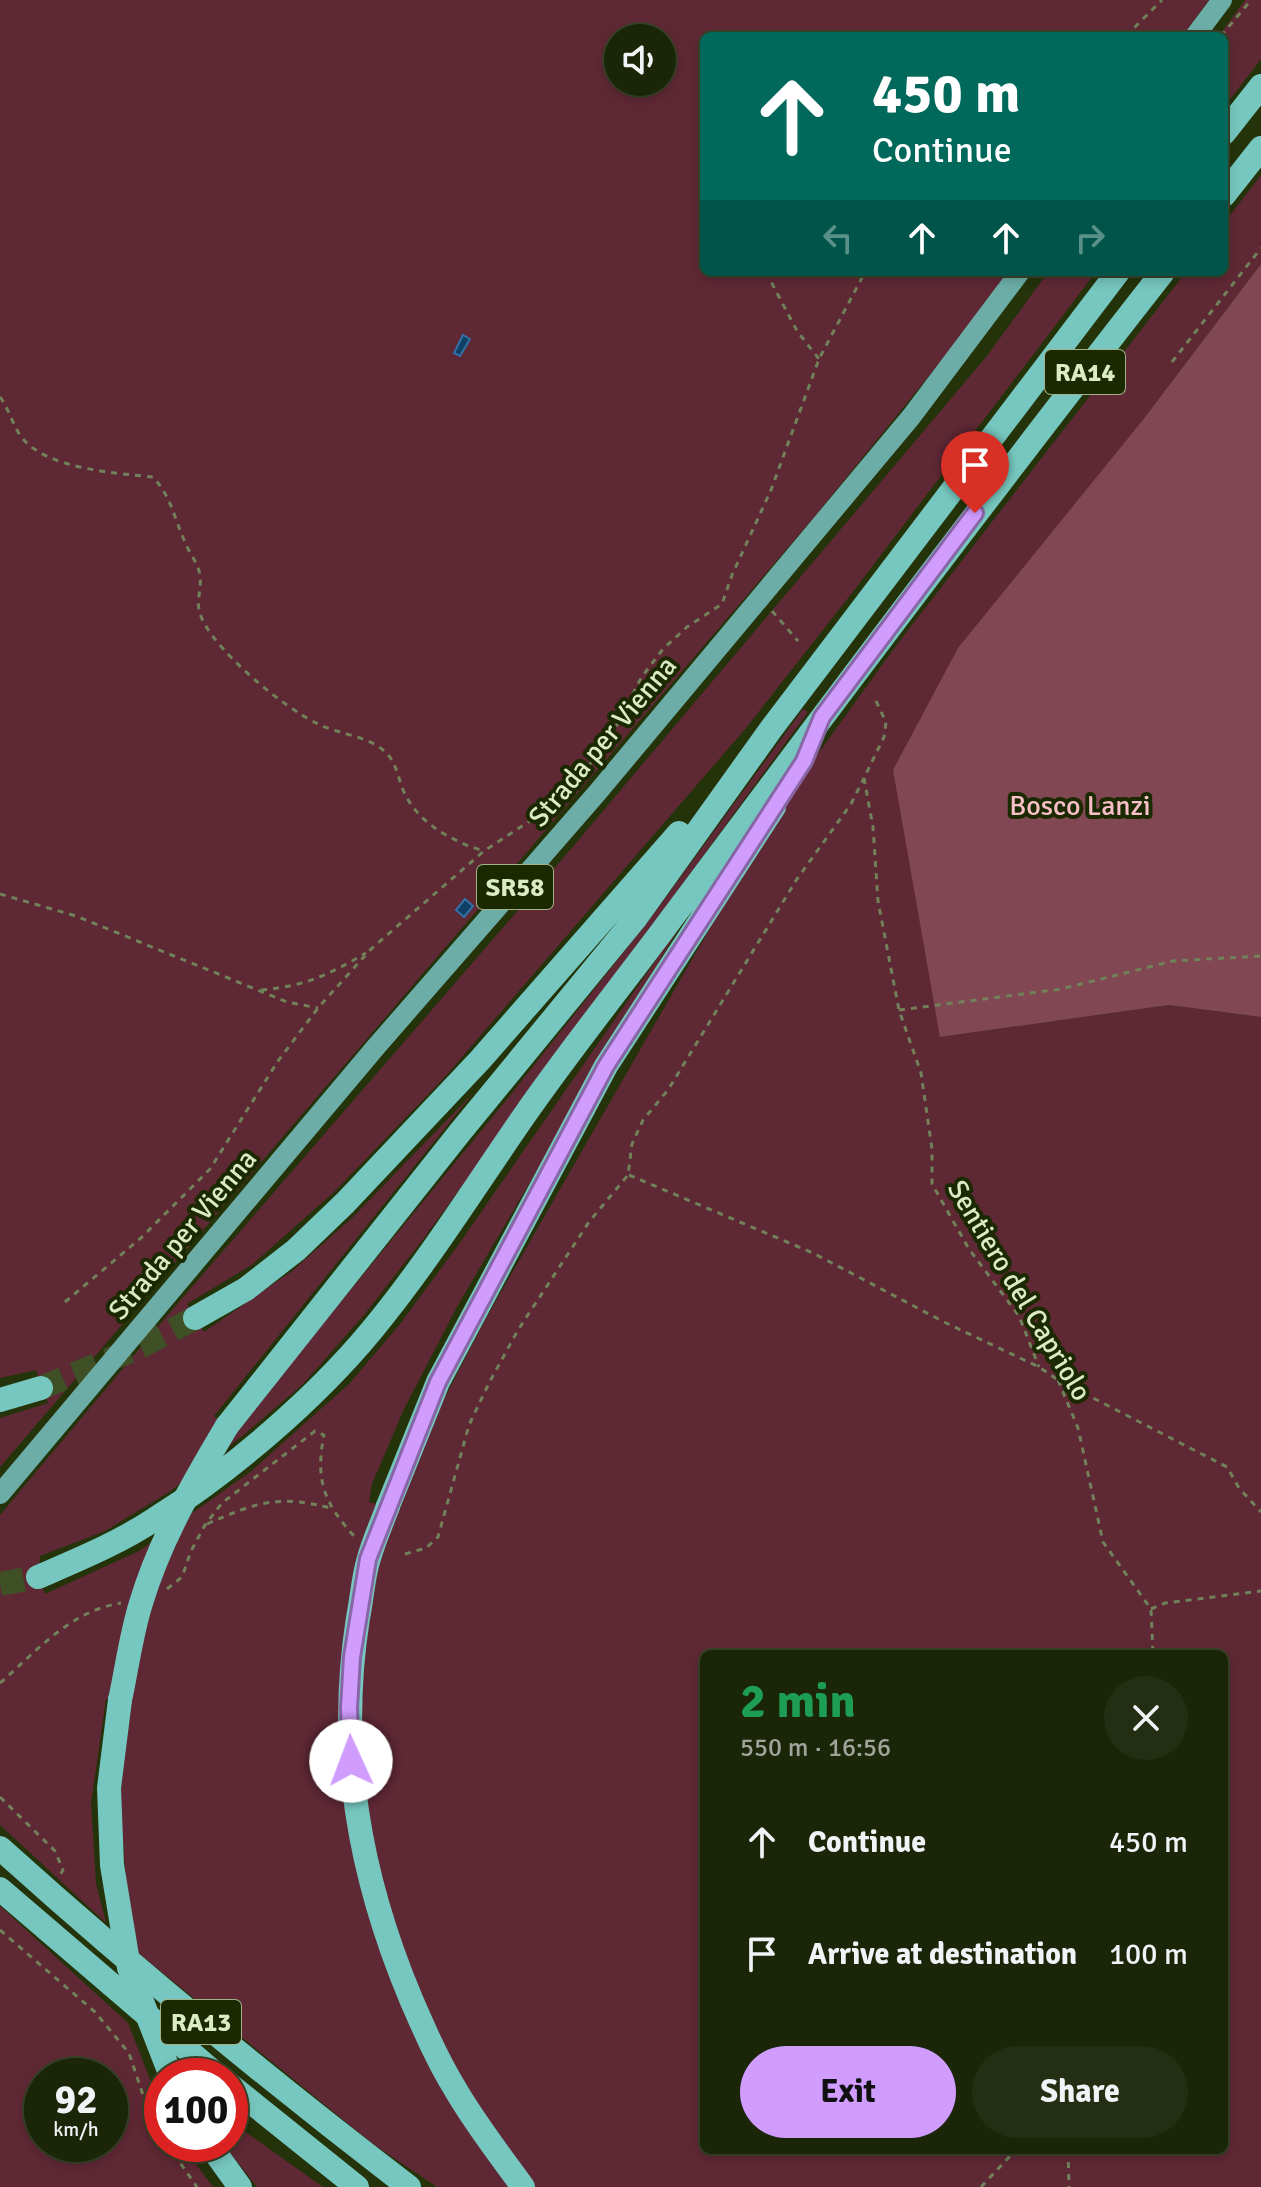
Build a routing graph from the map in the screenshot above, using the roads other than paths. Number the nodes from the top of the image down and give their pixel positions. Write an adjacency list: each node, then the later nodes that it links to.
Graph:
1 (1222, 0): 2 (main road)
2 (1198, 32)
3 (1261, 86): 4 (highway)
4 (1228, 128)
5 (1261, 148): 6 (highway)
6 (1228, 190)
7 (1017, 276): 15 (main road, Strada per Vienna / SR58)
8 (1115, 276): 11 (highway, RA14)
9 (1160, 276): 10 (highway, RA14)
10 (822, 717): 16 (highway); 26 (highway, bridge)
11 (771, 729): 12 (highway); 19 (highway, bridge)
12 (195, 1318)
13 (41, 1388): 14 (highway)
14 (0, 1400)
15 (0, 1494)
16 (38, 1577)
17 (0, 1848): 25 (highway, RA13, bridge)
18 (0, 1889): 20 (highway, RA13, bridge)
19 (164, 2058)
20 (197, 2058)
21 (248, 2099): 24 (highway, RA13)
22 (222, 2162): 23 (highway)
23 (240, 2187)
24 (357, 2187)
25 (409, 2187)
26 (523, 2187)

